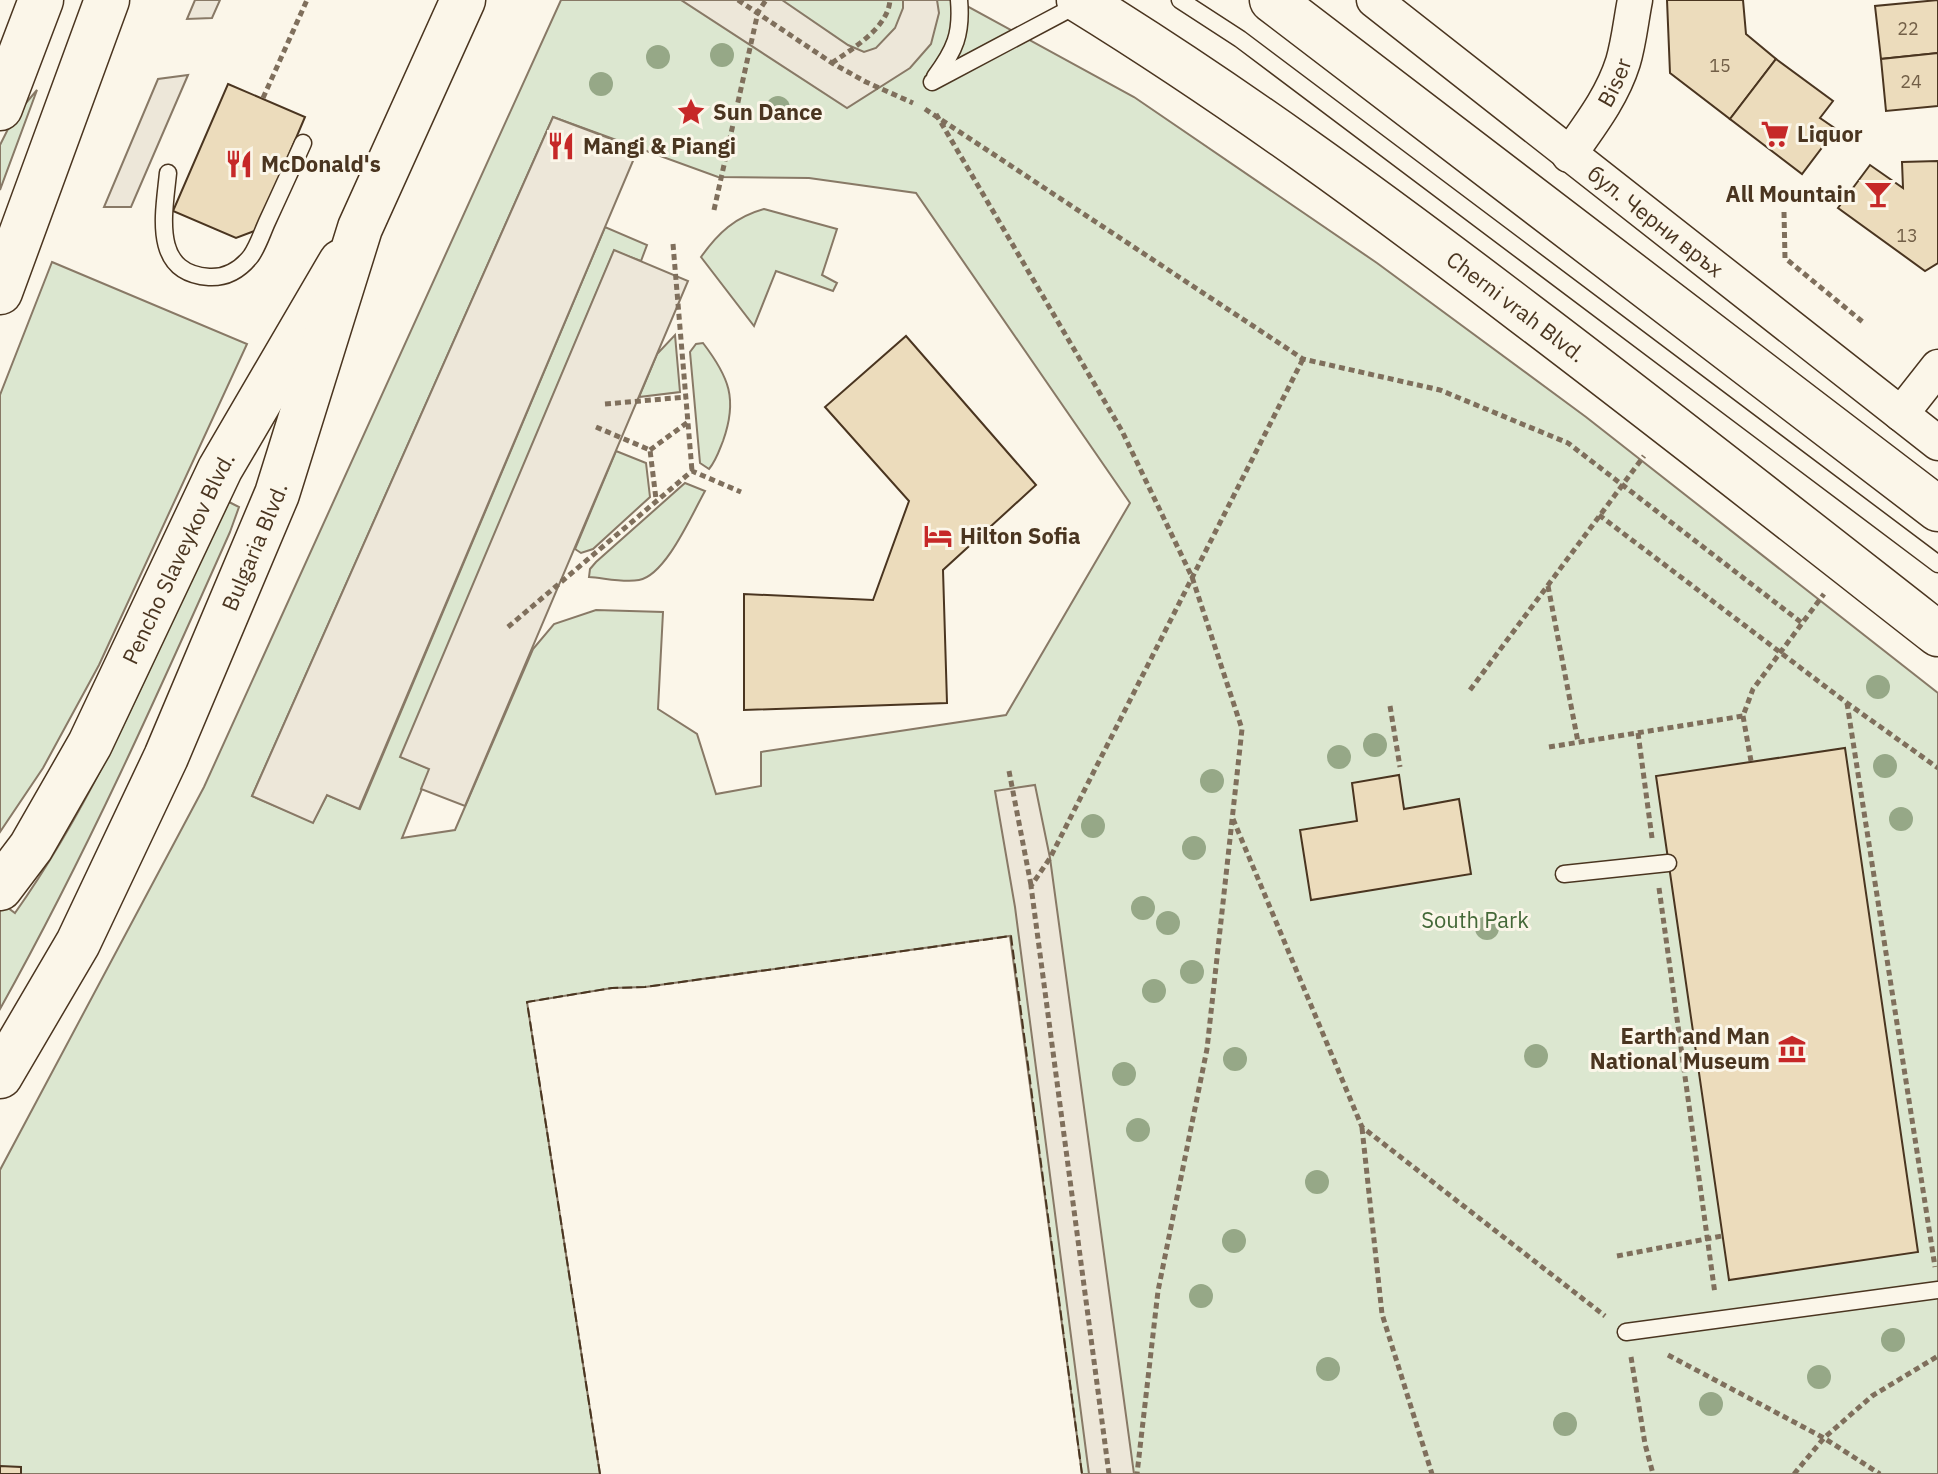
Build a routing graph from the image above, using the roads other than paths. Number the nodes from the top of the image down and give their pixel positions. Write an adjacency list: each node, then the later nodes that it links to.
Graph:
1 (41, 0): 10 (main road)
2 (107, 0): 15 (main road)
3 (463, 0): 14 (main road, Bulgaria Blvd.)
4 (959, 0): 9 (lane)
5 (1180, 0): 20 (lane)
6 (1272, 0): 19 (main road)
7 (1374, 0): 12 (street, бул. Черни връх)
8 (1635, 0): 12 (street, Biser)
9 (1080, 1): 21 (main road, Cherni vrah Blvd.)
10 (0, 108)
11 (303, 143): 13 (lane)
12 (1569, 155): 17 (street, бул. Черни връх)
13 (168, 173)
14 (360, 228): 24 (main road, Pencho Slaveykov Blvd.); 25 (main road, Bulgaria Blvd.)
15 (0, 292)
16 (1938, 367): 17 (street)
17 (1901, 414): 18 (street, бул. Черни връх)
18 (1938, 443)
19 (1938, 509)
20 (1938, 564)
21 (1938, 634)
22 (1662, 864): 23 (lane)
23 (1564, 874)
24 (0, 888)
25 (0, 1076)
26 (1938, 1290): 27 (lane)
27 (1626, 1332)

